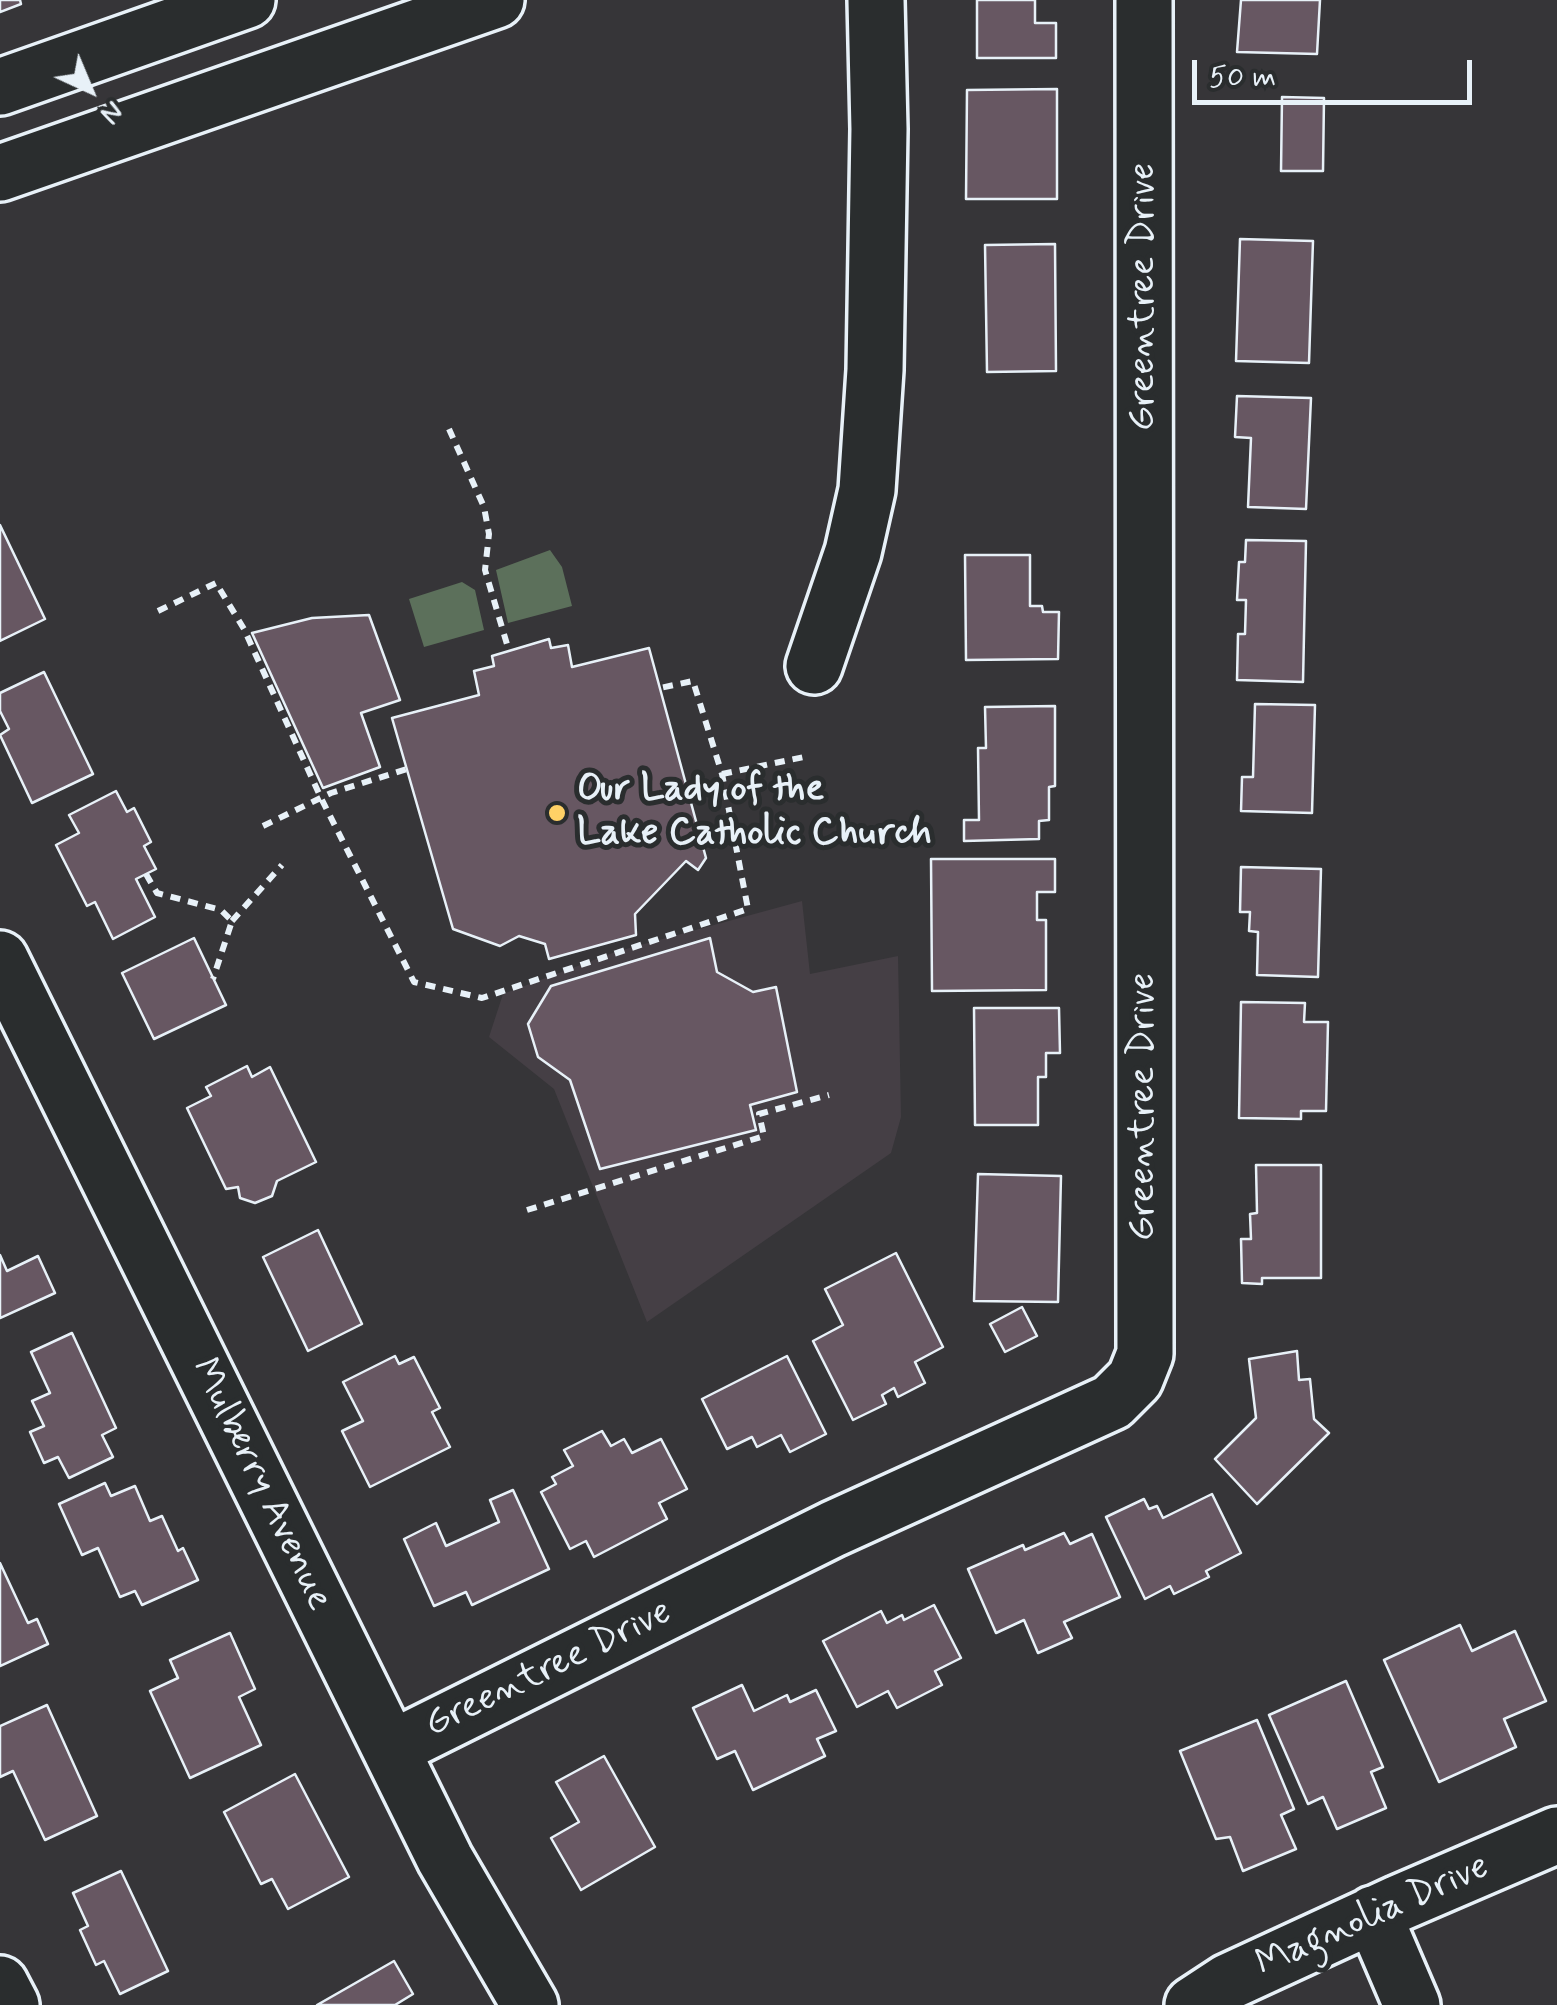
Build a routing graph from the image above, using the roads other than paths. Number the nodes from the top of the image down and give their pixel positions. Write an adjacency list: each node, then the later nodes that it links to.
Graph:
1 (247, 0): 6 (street)
2 (496, 0): 5 (street)
3 (876, 0): 9 (street)
4 (1144, 0): 11 (street, Greentree Drive)
5 (418, 13): 8 (street)
6 (132, 18): 7 (street)
7 (0, 87)
8 (0, 173)
9 (814, 666)
10 (0, 959): 11 (street, Mulberry Avenue)
11 (390, 1748): 16 (street, Mulberry Avenue)
12 (1557, 1836): 13 (street, Magnolia Drive)
13 (1374, 1914): 17 (street, Magnolia Drive); 18 (street)
14 (0, 1984): 15 (street)
15 (10, 2005)
16 (530, 2005)
17 (1193, 2005)
18 (1412, 2005)

